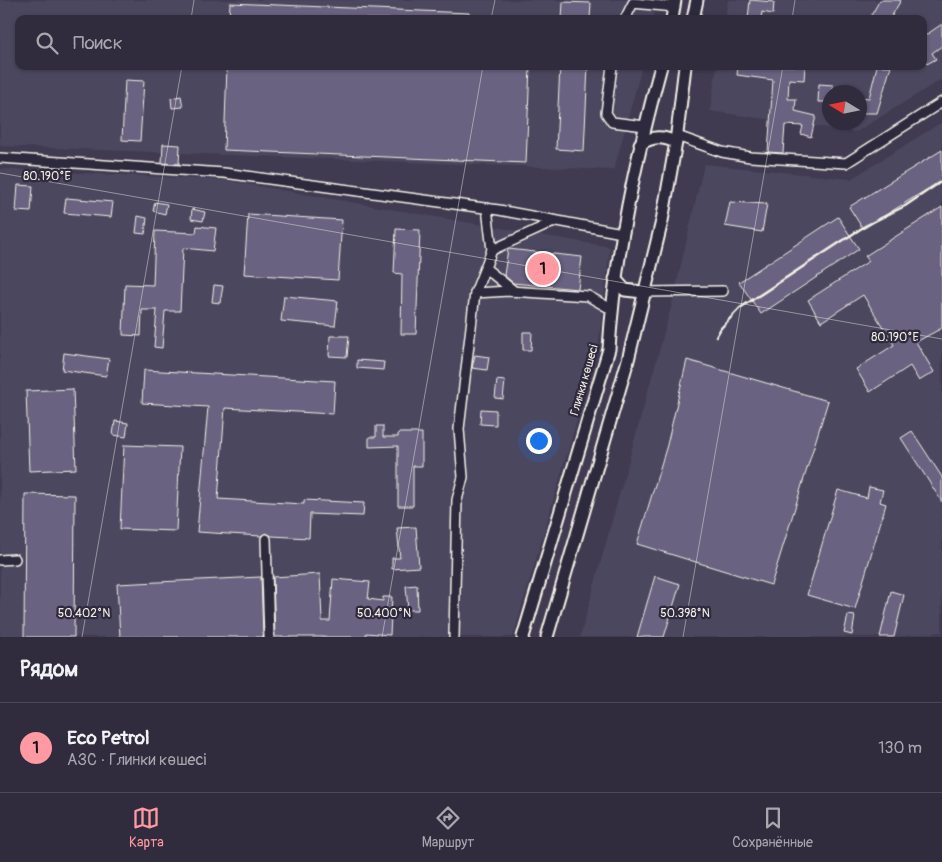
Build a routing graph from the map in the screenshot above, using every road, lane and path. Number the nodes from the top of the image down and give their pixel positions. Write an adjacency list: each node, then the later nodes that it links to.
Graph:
1 (697, 0): 4 (main road)
2 (674, 9): 3 (street)
3 (627, 15)
4 (694, 15)
5 (612, 70): 9 (street)
6 (660, 70): 9 (main road, Глинки көшесі)
7 (685, 70): 10 (main road)
8 (942, 102): 10 (street)
9 (645, 126): 11 (main road, Глинки көшесі)
10 (676, 139): 11 (main road); 22 (main road)
11 (640, 144): 15 (main road, Глинки көшесі)
12 (0, 158): 13 (street)
13 (487, 208): 14 (street); 16 (street)
14 (556, 221): 15 (street); 16 (street)
15 (622, 233): 18 (main road, Глинки көшесі)
16 (492, 250): 17 (street)
17 (485, 268): 19 (street); 21 (street)
18 (615, 279): 22 (main road); 23 (main road, Глинки көшесі)
19 (514, 291): 21 (street); 23 (street)
20 (723, 291): 22 (street)
21 (475, 292): 28 (street)
22 (643, 292): 30 (main road)
23 (611, 309): 29 (main road, Глинки көшесі)
24 (266, 539): 27 (street)
25 (15, 559): 26 (street)
26 (0, 560)
27 (269, 637)
28 (454, 637)
29 (523, 637)
30 (547, 637)

